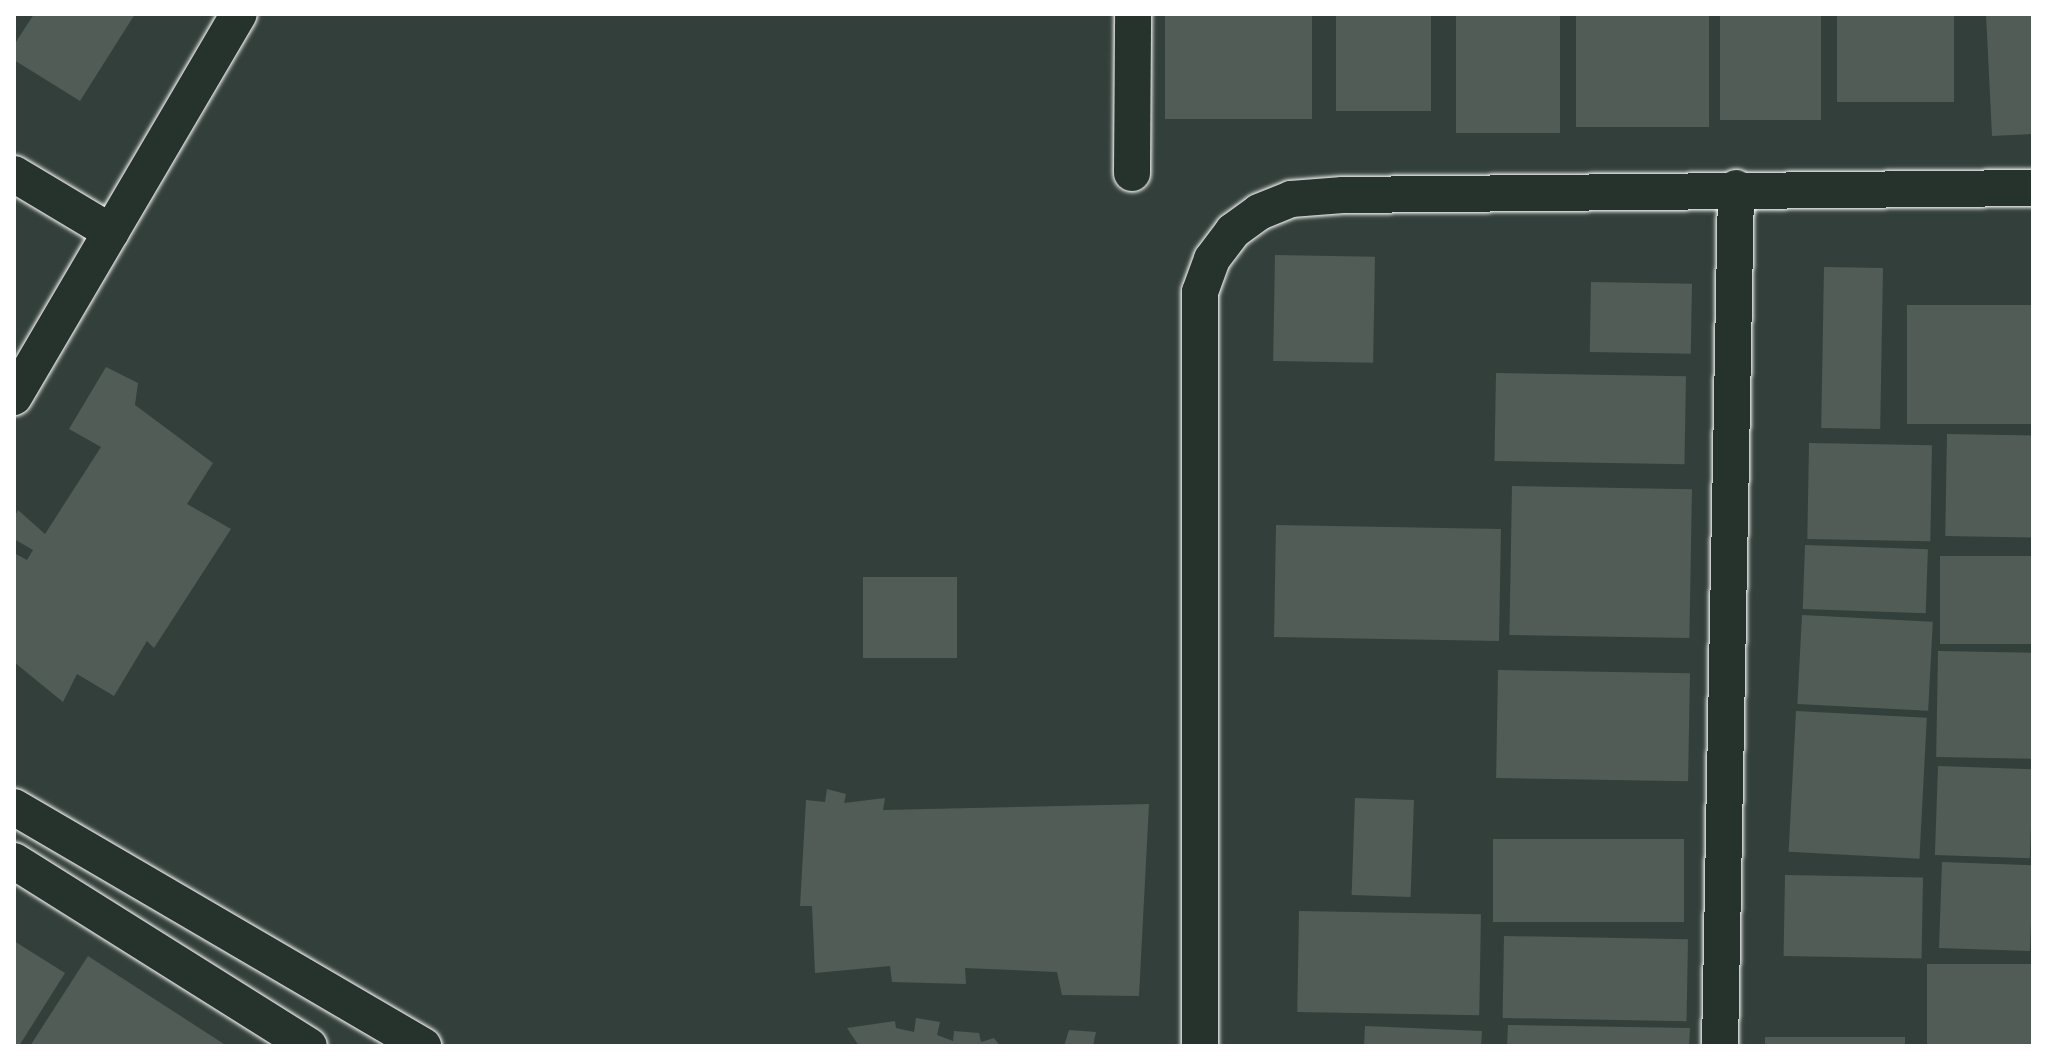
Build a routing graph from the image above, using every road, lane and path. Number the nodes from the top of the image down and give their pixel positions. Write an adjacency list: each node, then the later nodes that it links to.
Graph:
1 (239, 14): 7 (street)
2 (1133, 14): 3 (street)
3 (1132, 173)
4 (14, 174): 7 (street)
5 (1736, 188): 6 (street); 14 (street); 15 (street)
6 (2033, 188)
7 (111, 232): 8 (street)
8 (14, 397)
9 (14, 807): 11 (street)
10 (14, 861): 12 (street)
11 (386, 1036): 13 (street)
12 (309, 1046)
13 (423, 1046)
14 (1200, 1046)
15 (1720, 1046)

